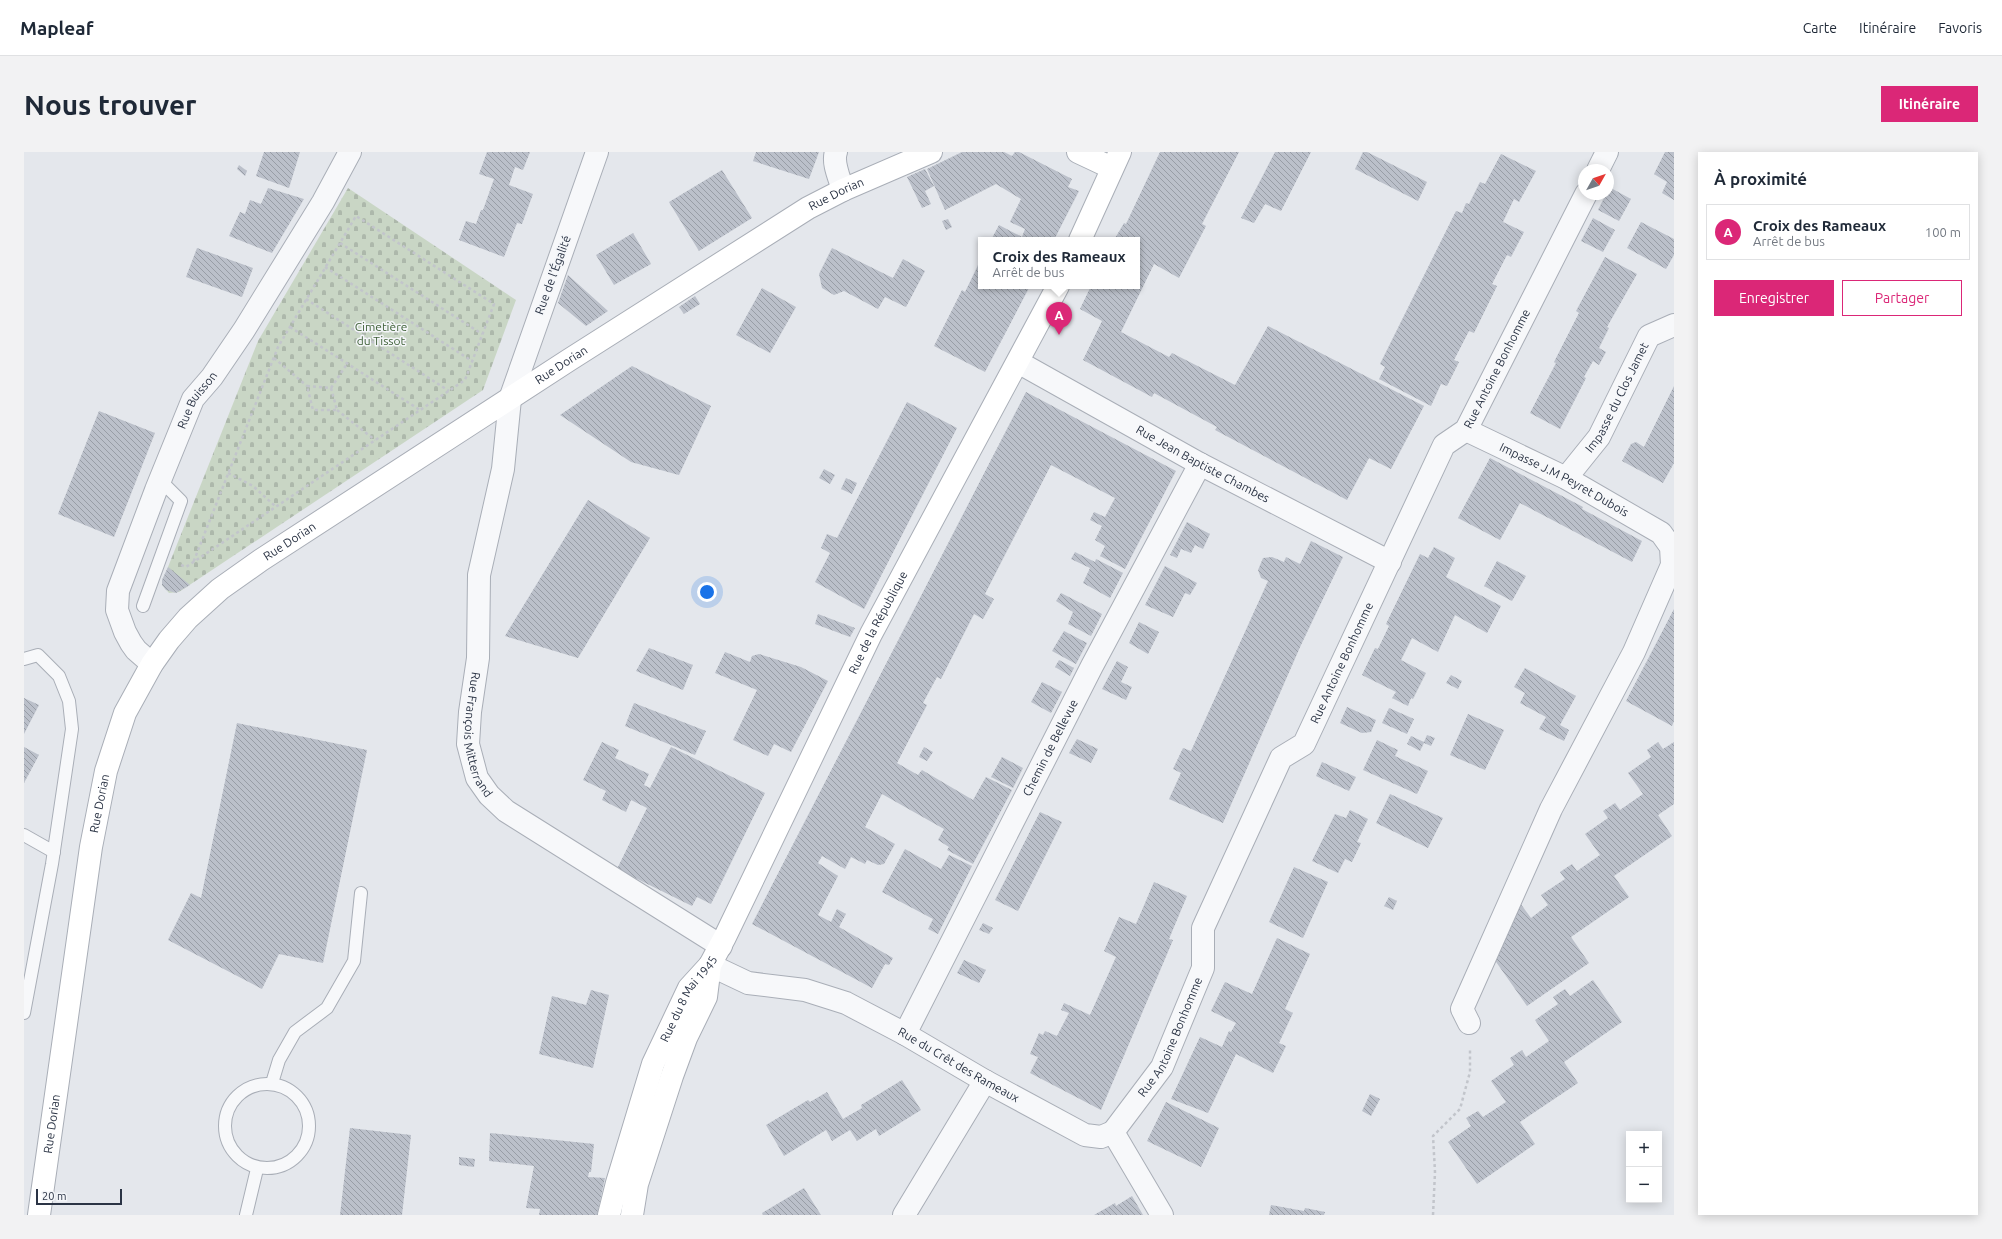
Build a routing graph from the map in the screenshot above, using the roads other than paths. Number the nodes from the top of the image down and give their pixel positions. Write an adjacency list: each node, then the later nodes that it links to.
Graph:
1 (350, 152): 19 (street, Rue Buisson)
2 (597, 152): 15 (street, Rue de l'Égalité)
3 (836, 152): 9 (street)
4 (931, 152): 9 (main road, Rue Dorian)
5 (1078, 152): 7 (main road)
6 (1607, 152): 8 (street)
7 (1116, 160): 11 (main road)
8 (1601, 164)
9 (843, 190): 15 (main road, Rue Dorian)
10 (1583, 200): 16 (street, Rue Antoine Bonhomme)
11 (1081, 237)
12 (1056, 289): 14 (main road, Rue de la République)
13 (1674, 325): 18 (street, Impasse du Clos Jamet)
14 (1018, 362): 17 (street, Rue Jean Baptiste Chambes); 27 (main road, Rue de la République)
15 (510, 399): 23 (main road, Rue Dorian); 27 (street, Rue François Mitterrand)
16 (1466, 430): 18 (street, Impasse J.M Peyret Dubois); 20 (street, Rue Antoine Bonhomme)
17 (1200, 464): 20 (street, Rue Jean Baptiste Chambes); 31 (street, Chemin de Bellevue)
18 (1566, 478): 30 (street, Impasse J.M Peyret Dubois)
19 (160, 480): 21 (lane); 23 (street, Rue Buisson)
20 (1390, 562): 34 (street, Rue Antoine Bonhomme)
21 (143, 606)
22 (24, 659): 25 (lane)
23 (152, 664): 36 (main road, Rue Dorian)
24 (24, 835): 25 (lane)
25 (54, 852): 29 (lane)
26 (361, 893): 33 (lane)
27 (721, 946): 28 (main road, Rue de la République)
28 (710, 964): 31 (street, Rue du Crêt des Rameaux); 38 (main road, Rue du 8 Mai 1945); 39 (main road, Rue du 8 Mai 1945)
29 (24, 1013)
30 (1469, 1023)
31 (905, 1034): 32 (street, Rue du Crêt des Rameaux)
32 (985, 1081): 34 (street, Rue du Crêt des Rameaux); 40 (street)
33 (272, 1083): 35 (lane); 35 (lane)
34 (1113, 1132): 41 (street)
35 (257, 1169): 37 (lane)
36 (39, 1215)
37 (246, 1215)
38 (609, 1215)
39 (632, 1215)
40 (904, 1215)
41 (1162, 1215)

